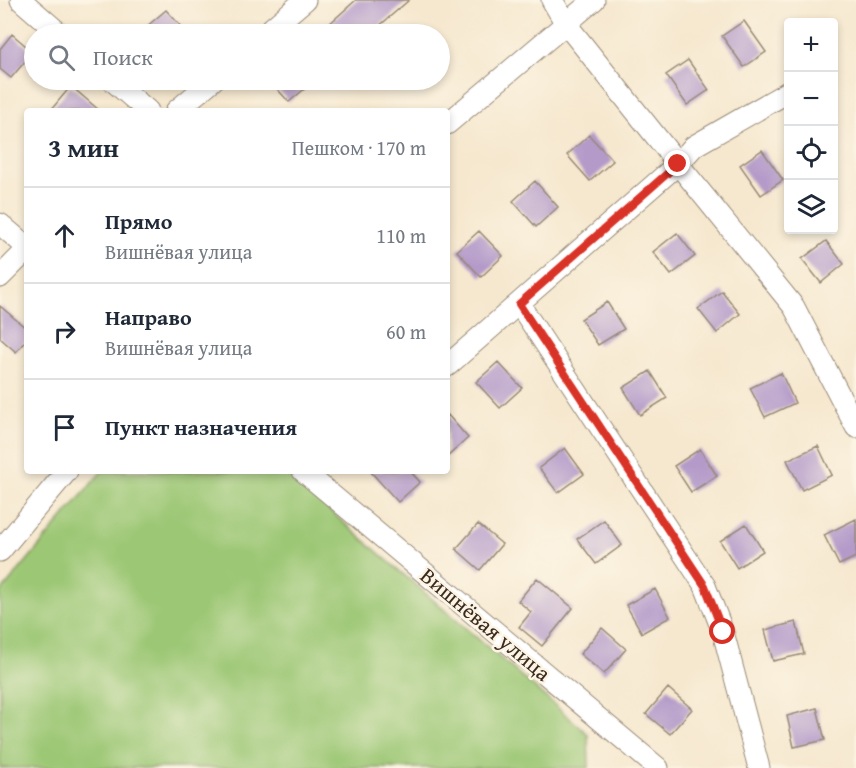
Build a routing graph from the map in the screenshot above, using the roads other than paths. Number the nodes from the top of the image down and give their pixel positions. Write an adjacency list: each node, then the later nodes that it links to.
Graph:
1 (21, 0): 5 (street)
2 (305, 0): 6 (street)
3 (552, 0): 7 (street)
4 (594, 0): 7 (street)
5 (49, 24)
6 (277, 24)
7 (566, 24): 13 (street); 14 (street)
8 (124, 90): 11 (street)
9 (201, 90): 12 (street)
10 (784, 95): 14 (street)
11 (145, 108)
12 (180, 108)
13 (450, 121)
14 (678, 164): 19 (street); 21 (street)
15 (0, 224): 16 (street)
16 (24, 245)
17 (24, 251): 18 (street)
18 (0, 277)
19 (519, 304): 20 (street); 26 (street)
20 (450, 363)
21 (856, 427)
22 (64, 474): 24 (street)
23 (314, 474): 25 (street, Вишнёвая улица)
24 (0, 551)
25 (658, 768)
26 (759, 768)

